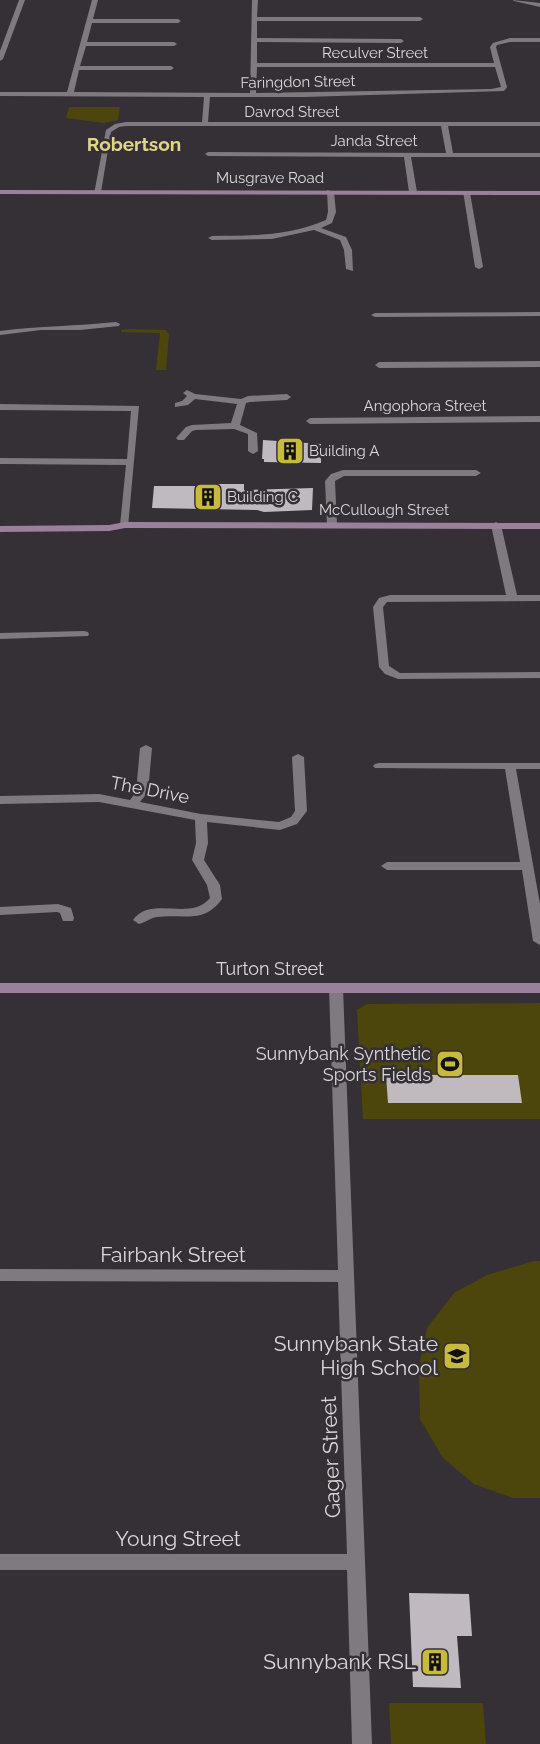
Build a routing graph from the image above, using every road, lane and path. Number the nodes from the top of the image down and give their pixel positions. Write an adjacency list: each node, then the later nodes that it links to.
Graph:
1 (22, 0): 15 (street)
2 (95, 0): 8 (street)
3 (255, 0): 6 (street)
4 (516, 0): 5 (street)
5 (540, 5)
6 (255, 19): 7 (street); 10 (street)
7 (420, 19)
8 (90, 21): 9 (street); 13 (street)
9 (178, 21)
10 (254, 40): 12 (street); 16 (street)
11 (540, 40): 17 (street, Faringdon Street)
12 (402, 41)
13 (84, 44): 14 (street); 18 (street)
14 (174, 44)
15 (0, 59)
16 (253, 65): 17 (street, Reculver Street); 22 (street)
17 (498, 65): 22 (street, Faringdon Street)
18 (76, 68): 19 (street); 21 (street)
19 (171, 68)
20 (0, 94): 21 (street, Faringdon Street)
21 (70, 94): 23 (street, Faringdon Street)
22 (253, 94): 23 (street, Faringdon Street)
23 (207, 95): 24 (street)
24 (205, 124): 25 (street, Davrod Street); 32 (street, Davrod Street)
25 (444, 124): 26 (street, Davrod Street); 29 (street)
26 (540, 124)
27 (208, 154): 28 (street, Janda Street)
28 (407, 155): 29 (street, Janda Street); 34 (street)
29 (450, 155): 30 (street, Janda Street)
30 (540, 156)
31 (0, 192): 32 (street, Musgrave Road)
32 (97, 192): 33 (street, Musgrave Road)
33 (330, 192): 34 (street, Musgrave Road); 37 (street)
34 (413, 192): 35 (street, Musgrave Road)
35 (466, 193): 36 (street, Musgrave Road); 39 (street)
36 (540, 193)
37 (315, 228): 38 (street); 40 (street)
38 (212, 238)
39 (479, 267)
40 (350, 269)
41 (540, 314): 42 (street)
42 (375, 315)
43 (116, 324): 44 (street)
44 (0, 333)
45 (540, 364): 46 (street)
46 (379, 365)
47 (287, 397): 48 (street)
48 (242, 402): 49 (street); 53 (street)
49 (178, 405)
50 (0, 406): 57 (street)
51 (540, 419): 52 (street, Angophora Street)
52 (310, 421)
53 (235, 426): 54 (street); 55 (street)
54 (182, 438)
55 (253, 451)
56 (0, 461): 57 (street)
57 (131, 462): 60 (street)
58 (476, 473): 61 (street)
59 (0, 521): 60 (street, McCullough Street)
60 (125, 525): 61 (street, McCullough Street); 64 (street, McCullough Street)
61 (332, 525): 62 (street, McCullough Street)
62 (496, 525): 63 (street, McCullough Street); 65 (street)
63 (540, 525)
64 (0, 529)
65 (512, 598): 66 (street); 69 (street)
66 (540, 598)
67 (84, 634): 68 (street)
68 (0, 636)
69 (540, 675)
70 (146, 748): 76 (street)
71 (298, 757): 77 (street, The Drive)
72 (378, 766): 73 (street)
73 (510, 766): 74 (street); 79 (street)
74 (540, 766)
75 (0, 800): 76 (street, The Drive)
76 (133, 804): 77 (street, The Drive)
77 (200, 818): 82 (street)
78 (387, 866): 79 (street)
79 (527, 866): 83 (street)
80 (0, 911): 81 (street)
81 (68, 918)
82 (139, 920)
83 (540, 942)
84 (0, 988): 85 (street, Turton Street)
85 (336, 988): 86 (street, Turton Street); 88 (street, Gager Street)
86 (540, 988)
87 (0, 1275): 88 (street, Fairbank Street)
88 (346, 1276): 90 (street, Gager Street)
89 (0, 1562): 90 (street, Young Street)
90 (356, 1562): 91 (street, Gager Street)
91 (362, 1744)

